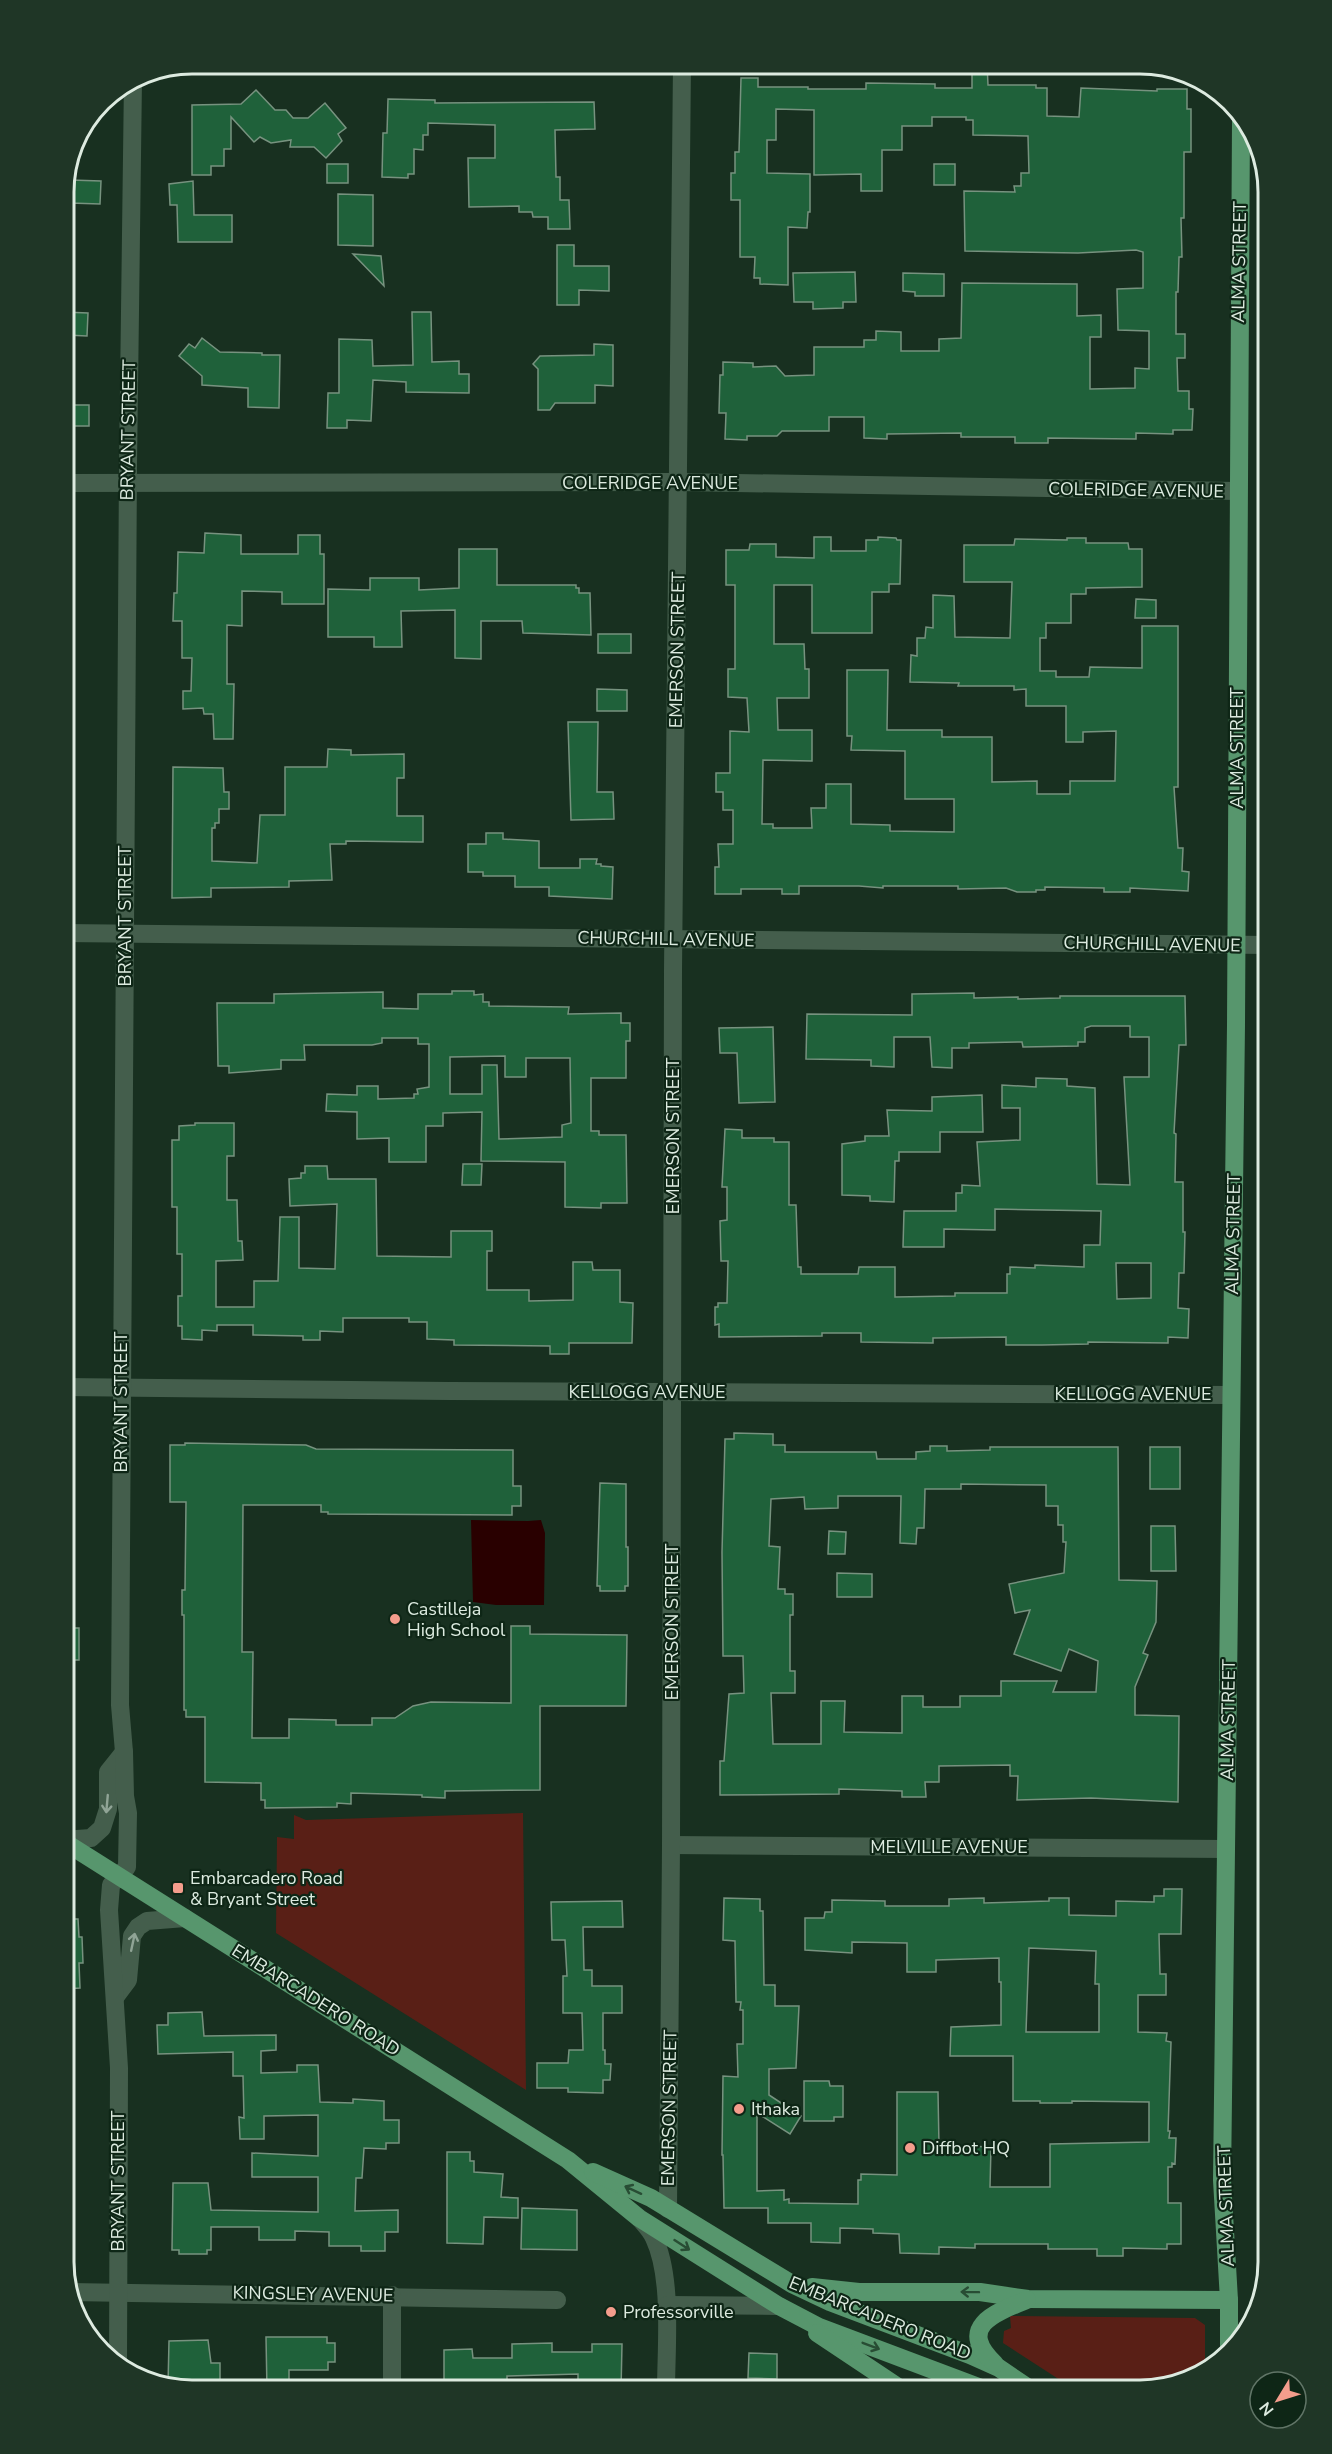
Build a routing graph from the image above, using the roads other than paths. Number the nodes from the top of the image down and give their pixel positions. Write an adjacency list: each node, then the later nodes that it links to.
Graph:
1 (682, 74): 6 (street, EMERSON STREET)
2 (133, 90): 5 (street, BRYANT STREET)
3 (1241, 129): 7 (main road, ALMA STREET)
4 (74, 483): 5 (street, COLERIDGE AVENUE)
5 (127, 483): 6 (street, COLERIDGE AVENUE); 9 (street, BRYANT STREET)
6 (678, 483): 7 (street, COLERIDGE AVENUE); 10 (street, EMERSON STREET)
7 (1237, 491): 11 (main road, ALMA STREET)
8 (74, 933): 9 (street, CHURCHILL AVENUE)
9 (125, 934): 10 (street, CHURCHILL AVENUE); 14 (street, BRYANT STREET)
10 (673, 939): 11 (street, CHURCHILL AVENUE); 15 (street, EMERSON STREET)
11 (1236, 945): 12 (street, CHURCHILL AVENUE); 16 (main road, ALMA STREET)
12 (1258, 945)
13 (74, 1387): 14 (street, KELLOGG AVENUE)
14 (121, 1387): 15 (street, KELLOGG AVENUE); 17 (street, BRYANT STREET)
15 (673, 1392): 16 (street, KELLOGG AVENUE); 19 (street, EMERSON STREET)
16 (1231, 1395): 21 (main road, ALMA STREET)
17 (124, 1752): 18 (street, one-way to 18); 22 (street, BRYANT STREET)
18 (74, 1839)
19 (671, 1845): 21 (street, MELVILLE AVENUE); 26 (street, EMERSON STREET)
20 (74, 1847): 22 (main road, EMBARCADERO ROAD)
21 (1226, 1849): 34 (main road, ALMA STREET)
22 (119, 1876): 23 (main road, EMBARCADERO ROAD); 24 (street, BRYANT STREET)
23 (185, 1918): 24 (street, BRYANT STREET, one-way to 23); 25 (main road, EMBARCADERO ROAD)
24 (116, 1996): 30 (street, BRYANT STREET)
25 (568, 2160): 26 (main road, EMBARCADERO ROAD, one-way to 25); 27 (main road, EMBARCADERO ROAD)
26 (668, 2209): 28 (main road, EMBARCADERO ROAD)
27 (639, 2217): 35 (street); 36 (main road, EMBARCADERO ROAD, one-way to 36)
28 (792, 2284): 32 (main road, one-way to 28); 39 (main road, EMBARCADERO ROAD)
29 (78, 2292): 30 (street, KINGSLEY AVENUE)
30 (118, 2292): 31 (street, KINGSLEY AVENUE); 38 (street, BRYANT STREET)
31 (392, 2295): 33 (street, KINGSLEY AVENUE); 40 (street)
32 (1028, 2299): 34 (main road); 39 (main road)
33 (557, 2300)
34 (1230, 2300): 37 (main road, ALMA STREET)
35 (667, 2305): 36 (street); 41 (street)
36 (779, 2306): 42 (main road); 43 (main road, EMBARCADERO ROAD, one-way to 43)
37 (1229, 2340)
38 (118, 2354)
39 (999, 2368): 44 (main road, EMBARCADERO ROAD)
40 (392, 2380)
41 (666, 2380)
42 (888, 2380)
43 (960, 2380)
44 (1017, 2380)

